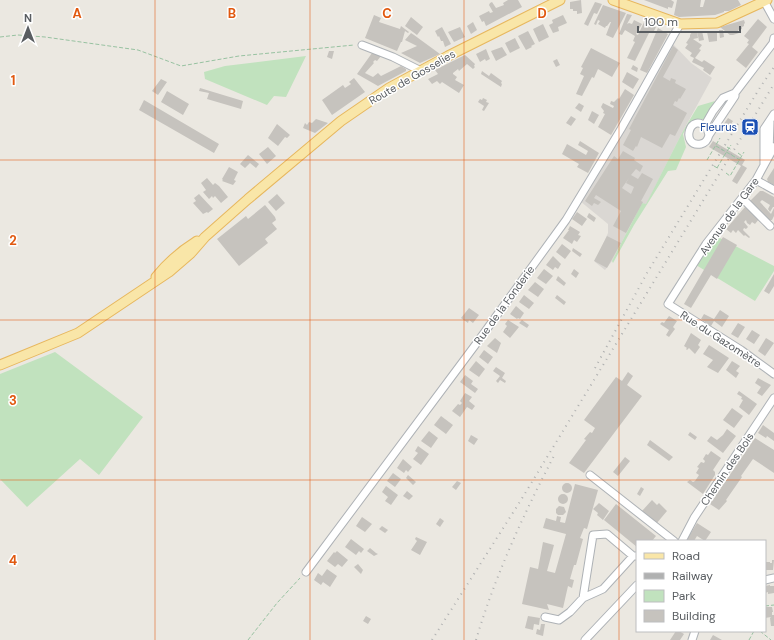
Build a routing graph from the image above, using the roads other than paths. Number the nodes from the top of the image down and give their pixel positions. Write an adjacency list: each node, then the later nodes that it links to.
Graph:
1 (560, 0): 8 (main road, Route de Gosselies)
2 (612, 0): 5 (main road)
3 (765, 1): 4 (street); 5 (main road)
4 (774, 19)
5 (680, 24): 29 (street, Rue de la Fonderie)
6 (774, 38): 9 (street)
7 (362, 45): 8 (street)
8 (421, 71): 22 (main road, Route de Gosselies)
9 (735, 93): 12 (street); 13 (street)
10 (774, 114): 11 (street)
11 (770, 121): 15 (street); 16 (street)
12 (705, 125): 13 (street); 13 (street)
13 (709, 135)
14 (774, 147): 15 (street, Avenue de la Gare)
15 (769, 156): 16 (street, Avenue de la Gare)
16 (764, 166): 17 (street, Avenue de la Gare)
17 (756, 180): 18 (street); 19 (street, Avenue de la Gare)
18 (774, 190)
19 (742, 198): 20 (street); 21 (street, Avenue de la Gare)
20 (770, 226)
21 (668, 304): 23 (street, Rue du Gazomètre)
22 (0, 365)
23 (774, 374)
24 (774, 398): 27 (street, Chemin des Bois)
25 (590, 475): 26 (street)
26 (673, 540)
27 (683, 540)
28 (635, 556): 31 (street); 31 (street)
29 (306, 572)
30 (636, 586): 33 (street)
31 (583, 598): 32 (street)
32 (545, 617)
33 (585, 640)

